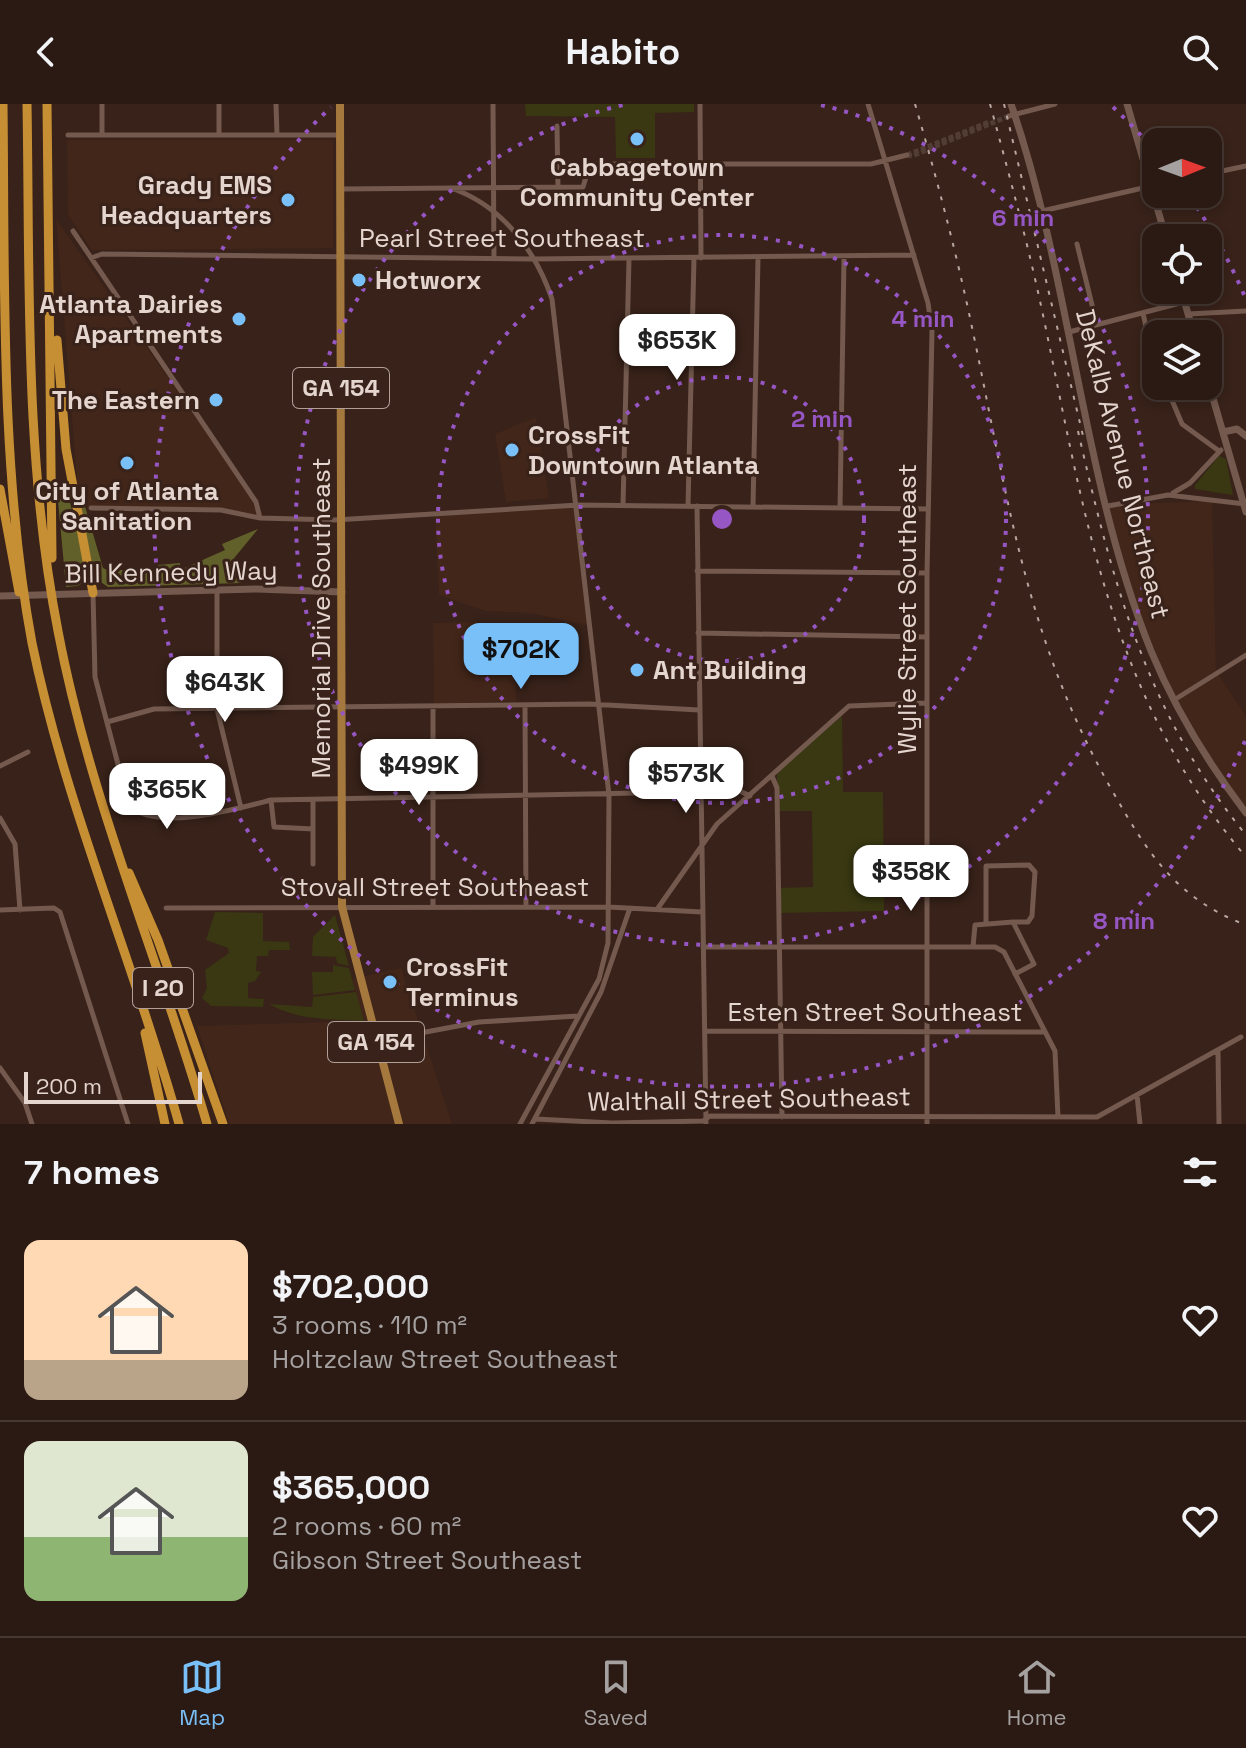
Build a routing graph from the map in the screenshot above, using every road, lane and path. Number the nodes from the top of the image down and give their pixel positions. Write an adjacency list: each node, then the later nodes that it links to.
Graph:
1 (3, 104): 85 (highway, I 20)
2 (27, 104): 82 (highway, I 20)
3 (47, 104): 45 (highway)
4 (102, 104): 17 (street)
5 (219, 104): 18 (street)
6 (276, 104): 19 (street)
7 (340, 104): 20 (main road, Memorial Drive Southeast / GA 154)
8 (493, 104): 29 (street)
9 (700, 104): 24 (street)
10 (868, 104): 23 (street, Wylie Street Southeast)
11 (1011, 104): 14 (main road, DeKalb Avenue Northeast)
12 (1055, 104): 14 (street)
13 (1127, 104): 21 (main road)
14 (1012, 115): 33 (main road, DeKalb Avenue Northeast)
15 (557, 126): 27 (street)
16 (68, 135): 17 (street)
17 (102, 135): 18 (street)
18 (219, 135): 19 (street)
19 (277, 135): 20 (street)
20 (340, 135): 31 (main road, Memorial Drive Southeast / GA 154)
21 (1142, 151)
22 (907, 155): 23 (street)
23 (885, 162): 24 (street); 36 (street, Wylie Street Southeast)
24 (700, 164): 27 (street); 40 (street)
25 (1246, 166): 26 (street)
26 (1222, 171)
27 (558, 187): 29 (street)
28 (451, 188): 29 (street); 31 (street); 32 (street)
29 (494, 188): 32 (street)
30 (1142, 188): 33 (street)
31 (340, 189): 37 (main road, Memorial Drive Southeast / GA 154)
32 (495, 209): 42 (street); 43 (street)
33 (1041, 211): 54 (main road, DeKalb Avenue Northeast)
34 (73, 231): 39 (street)
35 (1077, 244): 53 (street)
36 (914, 255): 38 (street, Pearl Street Southeast); 73 (street, Wylie Street Southeast)
37 (340, 256): 39 (street, Pearl Street Southeast); 42 (street, Pearl Street Southeast); 75 (main road, Memorial Drive Southeast / GA 154)
38 (844, 257): 41 (street, Pearl Street Southeast); 72 (street)
39 (91, 258): 74 (street)
40 (698, 258): 41 (street, Pearl Street Southeast); 44 (street, Pearl Street Southeast); 66 (street)
41 (758, 258): 69 (street)
42 (494, 259): 43 (street, Pearl Street Southeast)
43 (534, 259): 44 (street, Pearl Street Southeast); 64 (street)
44 (629, 259): 65 (street)
45 (51, 294): 80 (highway); 82 (highway)
46 (1177, 304): 49 (street)
47 (1185, 304): 50 (main road)
48 (1246, 311): 50 (street)
49 (1143, 313): 51 (street); 53 (street)
50 (1188, 314): 52 (main road)
51 (1144, 320)
52 (1190, 320)
53 (1097, 325): 54 (street)
54 (1069, 332): 68 (main road, DeKalb Avenue Northeast)
55 (1172, 400): 61 (street)
56 (1214, 400): 58 (main road)
57 (1243, 428): 58 (main road); 59 (main road)
58 (1223, 432): 60 (main road)
59 (1246, 436)
60 (1227, 446): 61 (street); 70 (main road)
61 (1219, 451): 63 (street)
62 (0, 489): 85 (highway)
63 (1168, 495): 68 (street); 70 (street)
64 (578, 505): 65 (street); 75 (street); 89 (street)
65 (623, 505): 66 (street)
66 (688, 506): 67 (street)
67 (697, 506): 69 (street); 76 (street)
68 (1108, 506): 87 (main road, DeKalb Avenue Northeast)
69 (753, 507): 72 (street)
70 (1245, 507)
71 (91, 508): 74 (street)
72 (840, 508): 73 (street)
73 (927, 509): 77 (street, Wylie Street Southeast)
74 (260, 518): 75 (street)
75 (341, 518): 79 (main road, Memorial Drive Southeast / GA 154)
76 (697, 571): 77 (street); 83 (street)
77 (927, 573): 84 (street, Wylie Street Southeast)
78 (217, 590): 79 (main road, Bill Kennedy Way); 80 (main road, Bill Kennedy Way); 92 (street)
79 (342, 592): 93 (main road, Memorial Drive Southeast / GA 154)
80 (93, 593): 81 (main road, Bill Kennedy Way); 95 (street)
81 (0, 596)
82 (57, 629): 112 (highway, I 20)
83 (698, 633): 84 (street); 94 (street)
84 (927, 637): 88 (street, Wylie Street Southeast)
85 (32, 641): 133 (highway, I 20)
86 (1246, 655): 87 (street)
87 (1174, 700): 108 (main road, DeKalb Avenue Northeast)
88 (926, 703): 98 (street); 130 (street, Wylie Street Southeast)
89 (599, 704): 90 (street); 94 (street); 100 (street)
90 (525, 705): 91 (street); 102 (street)
91 (433, 707): 93 (street); 103 (street)
92 (217, 709): 93 (street); 95 (street); 107 (street)
93 (341, 709): 106 (main road, Memorial Drive Southeast / GA 154)
94 (699, 710): 99 (street)
95 (107, 722): 107 (street)
96 (28, 752): 97 (street)
97 (0, 766)
98 (772, 776): 101 (street); 129 (street)
99 (700, 792): 100 (street); 101 (street); 111 (street)
100 (609, 795): 102 (street); 117 (street)
101 (750, 796): 111 (street)
102 (525, 797): 103 (street); 116 (street)
103 (433, 799): 106 (street); 115 (street)
104 (271, 800): 105 (street); 107 (street); 110 (street)
105 (313, 800): 106 (street); 110 (street)
106 (342, 800): 114 (main road, Memorial Drive Southeast / GA 154)
107 (241, 808)
108 (1246, 813)
109 (0, 818): 122 (street)
110 (313, 829): 113 (street)
111 (701, 844): 120 (street); 123 (street)
112 (117, 853): 154 (highway, I 20); 155 (highway)
113 (313, 864)
114 (342, 907): 115 (street, Stovall Street Southeast); 118 (street, Stovall Street Southeast); 140 (main road, Memorial Drive Southeast / GA 154)
115 (433, 907): 116 (street, Stovall Street Southeast)
116 (526, 907): 117 (street, Stovall Street Southeast)
117 (608, 907): 119 (street, Stovall Street Southeast); 126 (street)
118 (166, 908)
119 (630, 908): 120 (street, Stovall Street Southeast); 131 (street)
120 (658, 908): 123 (street, Stovall Street Southeast)
121 (0, 910): 122 (street)
122 (20, 910): 151 (street)
123 (702, 912): 127 (street)
124 (1013, 922): 125 (street); 125 (street); 132 (street)
125 (986, 923): 128 (street)
126 (608, 943): 131 (street); 134 (street)
127 (703, 947): 129 (street); 135 (street)
128 (973, 947): 130 (street); 132 (street)
129 (780, 948): 130 (street); 136 (street)
130 (926, 948): 137 (street, Wylie Street Southeast)
131 (610, 969): 149 (street)
132 (1015, 974): 138 (street)
133 (133, 979): 152 (highway); 153 (highway, I 20)
134 (579, 1016): 140 (street); 149 (street)
135 (705, 1031): 136 (street, Esten Street Southeast); 147 (street)
136 (781, 1031): 137 (street, Esten Street Southeast); 144 (street)
137 (926, 1032): 138 (street, Esten Street Southeast); 146 (street, Wylie Street Southeast)
138 (1045, 1032): 145 (street)
139 (1241, 1037): 141 (street, Walthall Street Southeast)
140 (376, 1041): 156 (main road, Memorial Drive Southeast / GA 154)
141 (1218, 1051): 143 (street, Walthall Street Southeast); 158 (street)
142 (0, 1068): 150 (street)
143 (1137, 1095): 145 (street, Walthall Street Southeast); 157 (street)
144 (782, 1117): 146 (street, Walthall Street Southeast); 147 (street, Walthall Street Southeast)
145 (1058, 1117): 148 (street, Walthall Street Southeast)
146 (927, 1120): 148 (street, Walthall Street Southeast)
147 (706, 1121): 149 (street, Walthall Street Southeast)
148 (1038, 1121)
149 (529, 1123)
150 (32, 1124)
151 (128, 1124)
152 (165, 1124)
153 (179, 1124)
154 (207, 1124)
155 (223, 1124)
156 (399, 1124)
157 (1140, 1124)
158 (1219, 1124)

